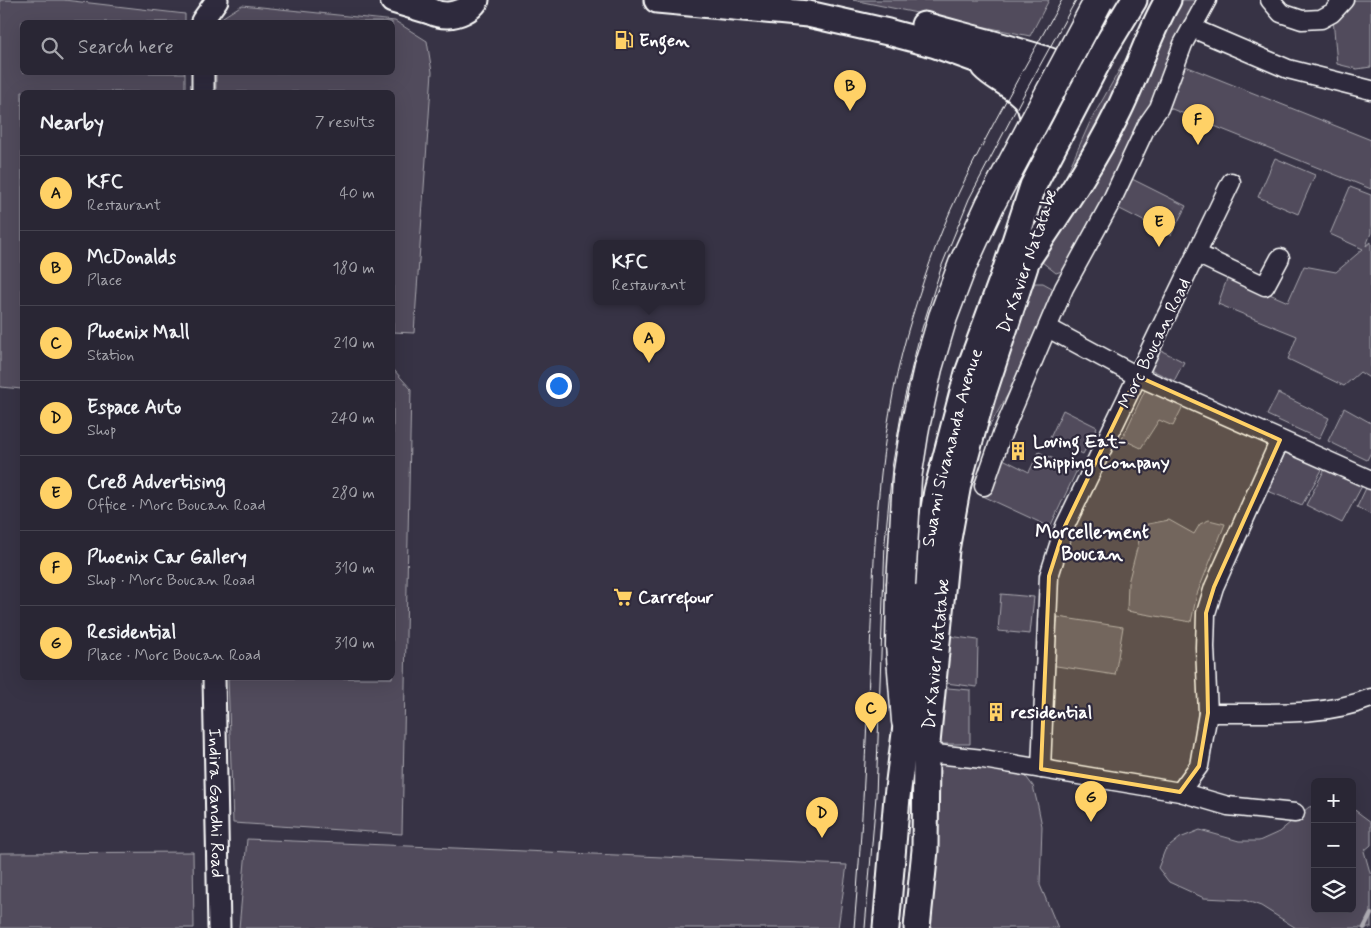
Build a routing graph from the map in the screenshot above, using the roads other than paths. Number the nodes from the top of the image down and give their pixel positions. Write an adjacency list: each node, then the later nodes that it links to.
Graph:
1 (195, 0): 15 (street)
2 (217, 0): 16 (street)
3 (393, 0): 13 (main road)
4 (656, 0): 19 (main road)
5 (825, 0): 18 (main road)
6 (1099, 0): 39 (highway, bridge)
7 (1150, 0): 20 (main road, Dr Xavier Natatabe)
8 (1168, 0): 30 (main road)
9 (1207, 0): 17 (street)
10 (1270, 0): 11 (street)
11 (1344, 0)
12 (477, 1): 13 (main road)
13 (425, 6)
14 (1130, 7): 18 (main road); 22 (main road, Swami Sivananda Avenue)
15 (201, 20)
16 (203, 20)
17 (1192, 28): 24 (street); 31 (street)
18 (1006, 47): 22 (main road)
19 (974, 59): 22 (main road); 27 (main road)
20 (1107, 73): 22 (main road); 25 (main road, Dr Xavier Natatabe)
21 (202, 75): 23 (street)
22 (1085, 86): 25 (main road); 27 (main road, Swami Sivananda Avenue)
23 (203, 90)
24 (1371, 90)
25 (1085, 115): 30 (main road, Dr Xavier Natatabe)
26 (1231, 182): 28 (street, Morc Boucan Road)
27 (1033, 186): 39 (main road, Swami Sivananda Avenue)
28 (1197, 254): 29 (street); 32 (street, Morc Boucan Road)
29 (1280, 258)
30 (1027, 260): 40 (main road, Dr Xavier Natatabe)
31 (1048, 328): 32 (street); 35 (street)
32 (1137, 376): 33 (street); 41 (street, Morc Boucan Road)
33 (1280, 440): 34 (street); 38 (street)
34 (1371, 480)
35 (984, 486)
36 (214, 680): 44 (street, Indira Gandhi Road)
37 (1371, 698): 38 (street)
38 (1208, 713): 42 (street)
39 (906, 721): 45 (main road, Swami Sivananda Avenue)
40 (926, 753): 41 (street); 46 (main road, Dr Xavier Natatabe)
41 (1041, 769): 42 (street)
42 (1180, 792): 43 (street)
43 (1295, 813)
44 (219, 928)
45 (886, 928)
46 (917, 928)

